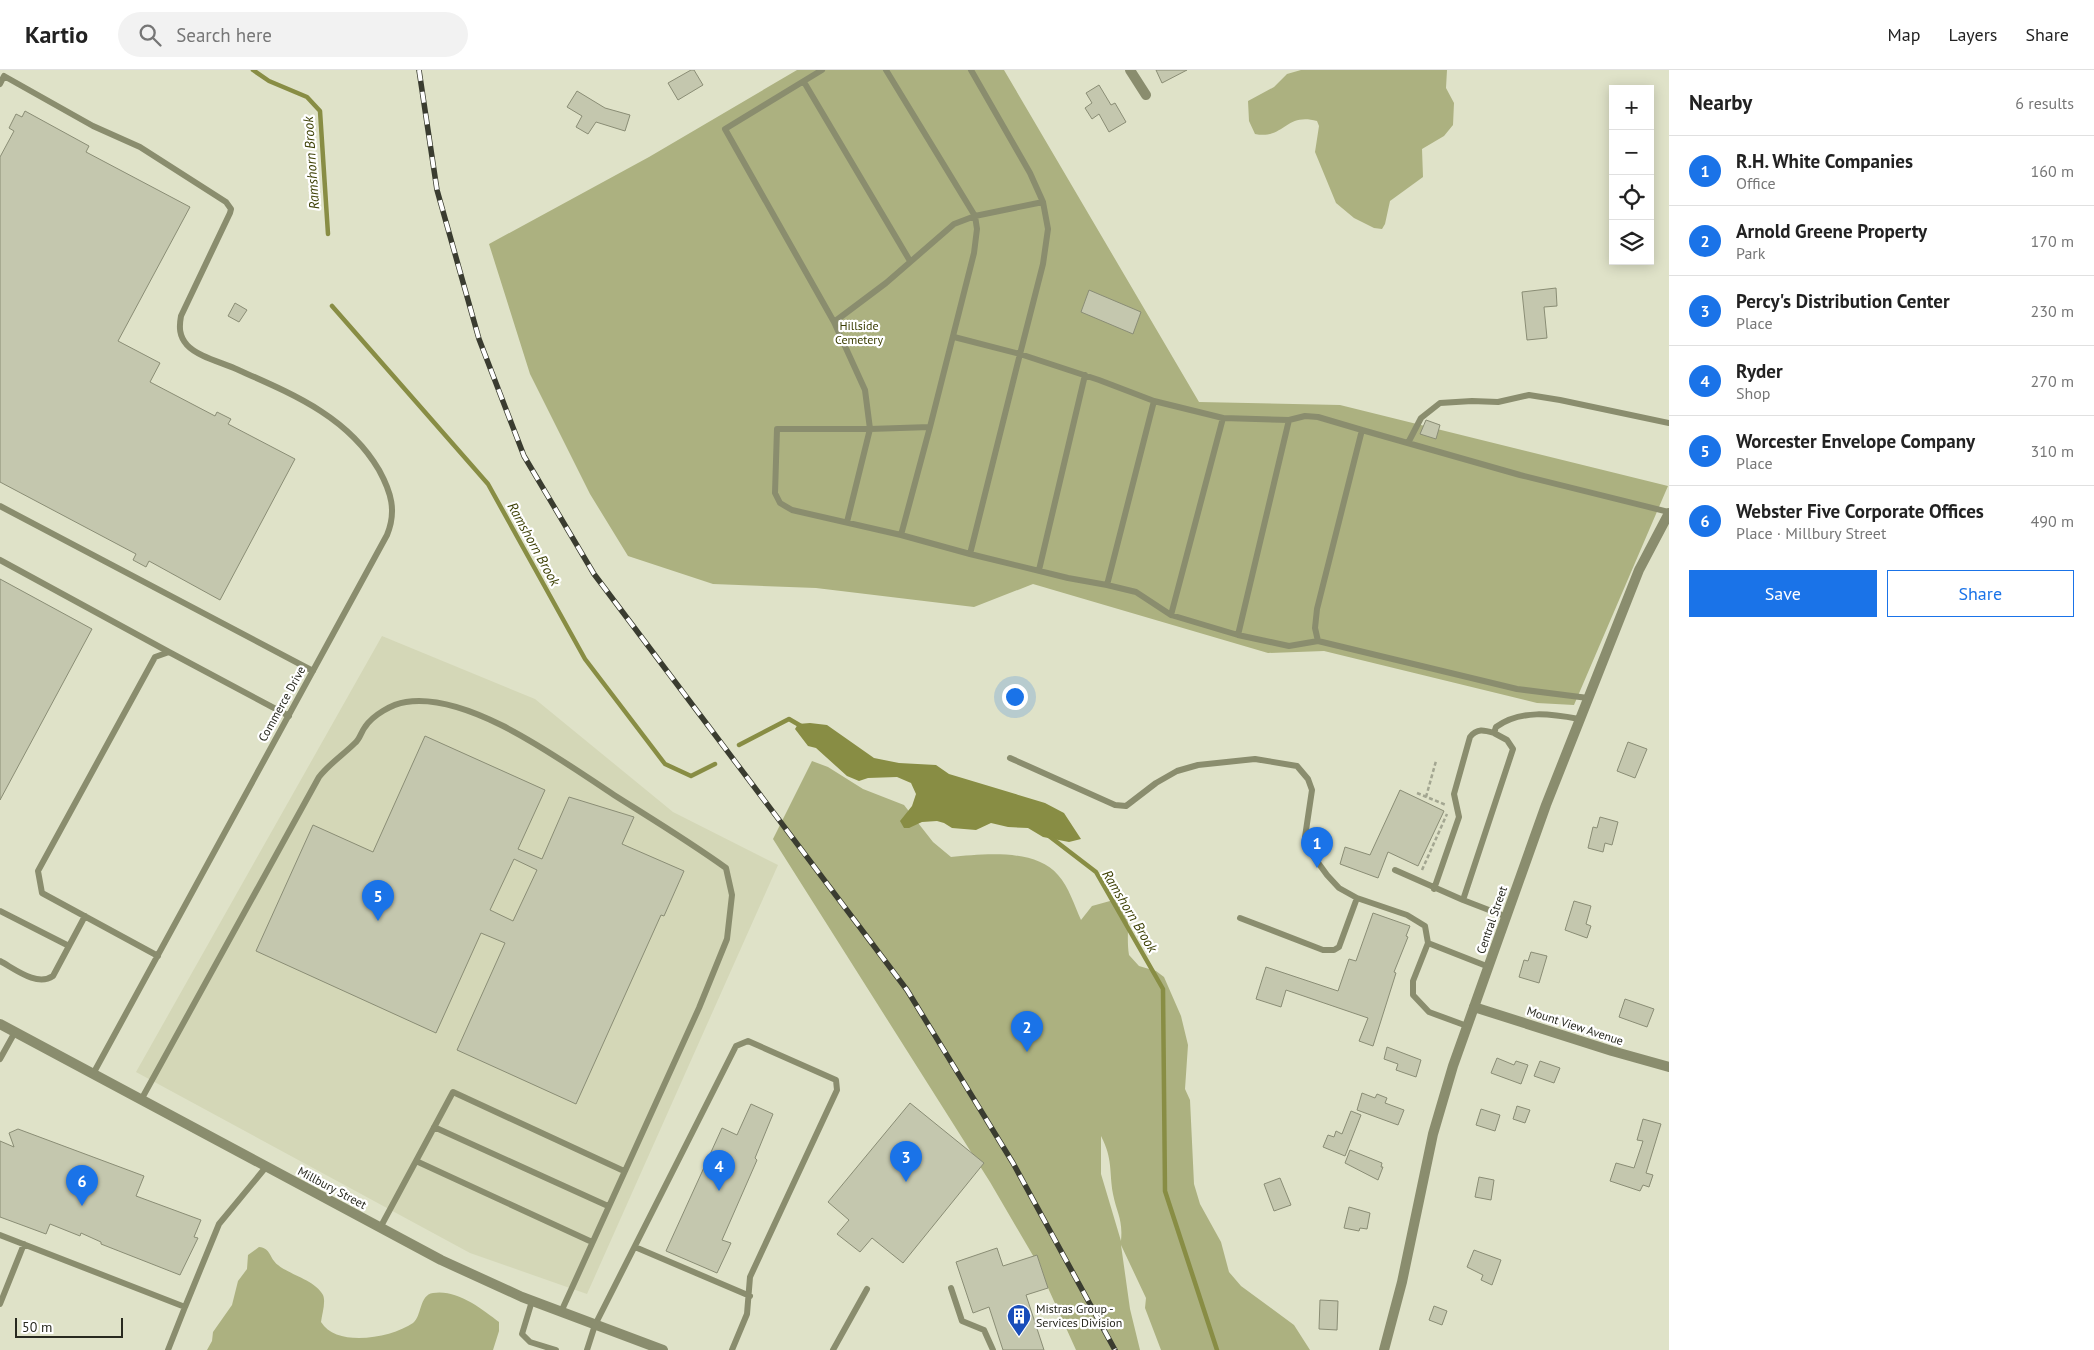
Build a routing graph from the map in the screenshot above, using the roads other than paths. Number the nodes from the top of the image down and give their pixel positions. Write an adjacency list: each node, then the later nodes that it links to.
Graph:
1 (822, 70): 6 (lane)
2 (886, 70): 10 (lane)
3 (971, 70): 9 (lane)
4 (1130, 70): 8 (street)
5 (2, 75): 7 (lane); 36 (lane, Commerce Drive)
6 (804, 82): 11 (lane); 12 (lane)
7 (0, 84)
8 (1146, 96)
9 (1043, 202): 10 (lane); 14 (lane)
10 (975, 216): 11 (lane); 13 (lane)
11 (910, 261): 12 (lane)
12 (834, 322): 21 (lane)
13 (954, 337): 14 (lane); 20 (lane)
14 (1020, 354): 15 (lane); 28 (lane)
15 (1085, 375): 16 (lane); 30 (lane)
16 (1154, 401): 17 (lane); 31 (lane)
17 (1223, 418): 18 (lane); 32 (lane)
18 (1289, 420): 22 (lane); 33 (lane)
19 (1669, 423): 23 (lane)
20 (930, 427): 21 (lane); 27 (lane)
21 (870, 429): 26 (lane); 26 (lane)
22 (1362, 430): 23 (lane); 34 (lane)
23 (1408, 443): 25 (lane)
24 (0, 506): 36 (lane)
25 (1669, 512): 37 (street, Central Street)
26 (847, 522): 27 (lane)
27 (900, 535): 28 (lane)
28 (970, 554): 30 (lane)
29 (0, 560): 35 (lane)
30 (1039, 570): 31 (lane)
31 (1108, 585): 32 (lane)
32 (1172, 615): 33 (lane)
33 (1238, 635): 34 (lane)
34 (1318, 641): 37 (lane)
35 (169, 652): 38 (lane); 47 (lane)
36 (313, 671): 38 (lane, Commerce Drive)
37 (1588, 698): 39 (street, Central Street)
38 (289, 716): 52 (lane, Commerce Drive)
39 (1580, 720): 40 (lane); 48 (street, Central Street)
40 (1494, 733): 43 (lane); 45 (lane)
41 (1010, 758): 44 (lane)
42 (1395, 870): 43 (lane)
43 (1434, 888): 45 (lane)
44 (1357, 898): 49 (lane); 50 (lane)
45 (1463, 900): 48 (lane)
46 (0, 911): 51 (lane)
47 (85, 916): 51 (lane); 52 (lane)
48 (1507, 917): 54 (street, Central Street)
49 (1240, 918)
50 (1428, 943): 54 (lane); 57 (lane)
51 (69, 946): 53 (lane)
52 (158, 956): 61 (lane, Commerce Drive)
53 (0, 961)
54 (1489, 967): 55 (street, Central Street)
55 (1474, 1006): 57 (street, Central Street); 60 (street, Mount View Avenue)
56 (0, 1024): 58 (street, Millbury Street)
57 (1467, 1026): 88 (street, Central Street)
58 (15, 1032): 59 (lane); 61 (street, Millbury Street)
59 (0, 1058)
60 (1669, 1067)
61 (93, 1074): 62 (street, Millbury Street)
62 (141, 1100): 65 (street, Millbury Street); 66 (lane)
63 (434, 1127): 64 (lane); 66 (lane); 67 (lane)
64 (416, 1161): 68 (lane); 70 (lane)
65 (266, 1168): 68 (street, Millbury Street); 78 (lane)
66 (624, 1170): 67 (lane)
67 (608, 1206): 70 (lane)
68 (380, 1228): 76 (street, Millbury Street)
69 (0, 1235): 71 (lane)
70 (592, 1242): 79 (lane)
71 (24, 1244): 77 (lane); 78 (lane)
72 (635, 1246): 75 (lane); 75 (lane); 80 (lane)
73 (951, 1288): 87 (lane)
74 (866, 1289): 86 (lane)
75 (750, 1296): 85 (lane)
76 (532, 1301): 79 (street, Millbury Street); 82 (lane)
77 (0, 1304)
78 (185, 1307): 81 (lane)
79 (561, 1312): 80 (street, Millbury Street)
80 (595, 1325): 83 (lane); 84 (street, Millbury Street)
81 (168, 1350)
82 (556, 1350)
83 (588, 1350)
84 (662, 1350)
85 (732, 1350)
86 (833, 1350)
87 (993, 1350)
88 (1384, 1350)

